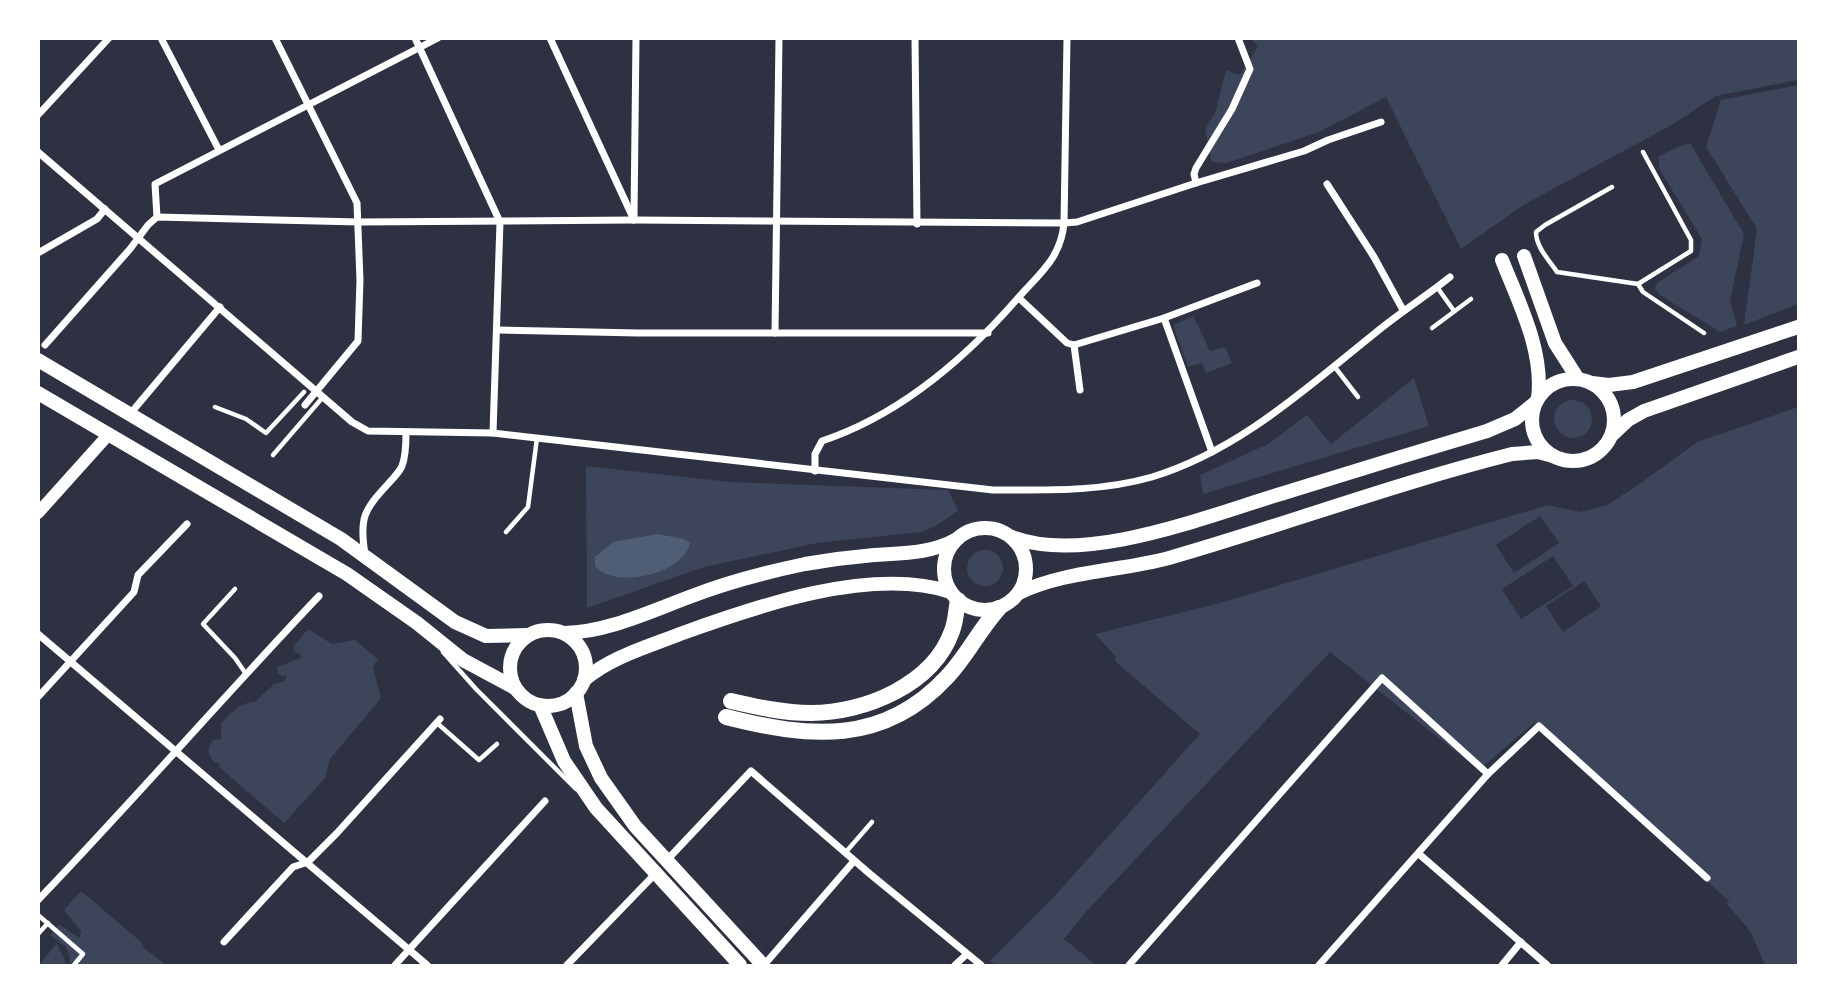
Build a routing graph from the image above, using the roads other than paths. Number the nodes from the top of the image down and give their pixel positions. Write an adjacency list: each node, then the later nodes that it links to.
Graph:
1 (109, 38): 14 (street)
2 (161, 38): 16 (street)
3 (275, 38): 13 (street)
4 (415, 38): 12 (street)
5 (439, 38): 12 (street)
6 (550, 38): 24 (street)
7 (636, 38): 24 (street)
8 (779, 38): 25 (street)
9 (915, 38): 29 (street)
10 (1067, 38): 28 (street)
11 (1238, 38): 19 (street)
12 (419, 48): 13 (street); 27 (street)
13 (310, 105): 16 (street); 26 (street)
14 (38, 115)
15 (1381, 122): 19 (street)
16 (219, 150): 23 (street)
17 (38, 152): 22 (street)
18 (1643, 152): 36 (lane)
19 (1196, 183): 28 (street)
20 (1327, 184): 41 (street)
21 (1612, 187): 36 (lane)
22 (105, 209): 30 (street); 31 (street)
23 (157, 217): 26 (street); 30 (street)
24 (634, 220): 25 (street); 27 (street)
25 (776, 221): 29 (street); 47 (street)
26 (359, 222): 27 (street); 56 (street)
27 (500, 222): 46 (street)
28 (1064, 223): 29 (street); 38 (street)
29 (917, 224)
30 (138, 239): 40 (street); 50 (street)
31 (38, 253)
32 (1524, 256): 55 (main road)
33 (1502, 260): 62 (main road)
34 (1450, 277): 37 (street)
35 (1257, 283): 43 (street)
36 (1639, 284): 49 (lane)
37 (1437, 288): 41 (street); 42 (lane)
38 (1019, 298): 48 (street); 51 (street)
39 (1471, 299): 42 (lane)
40 (220, 307): 56 (street); 65 (street)
41 (1404, 310): 54 (street)
42 (1454, 312): 45 (lane)
43 (1164, 318): 51 (street); 71 (street)
44 (1798, 327): 55 (main road)
45 (1432, 328)
46 (498, 330): 47 (street); 67 (street)
47 (775, 333): 48 (street)
48 (988, 333): 74 (street)
49 (1704, 333)
50 (45, 345)
51 (1074, 345): 57 (street)
52 (1798, 357): 70 (main road)
53 (38, 360): 65 (main road)
54 (1334, 366): 61 (lane); 71 (street)
55 (1584, 381): 62 (main road); 70 (main road)
56 (316, 390): 60 (street); 63 (street)
57 (1080, 390)
58 (304, 392): 64 (lane)
59 (38, 393): 68 (main road)
60 (324, 396): 66 (street); 72 (lane)
61 (1358, 397)
62 (1537, 400): 73 (main road); 78 (main road)
63 (305, 405)
64 (215, 407)
65 (130, 414): 80 (main road)
66 (406, 433): 67 (street); 80 (street)
67 (493, 433): 69 (street)
68 (109, 435): 75 (main road); 86 (main road)
69 (537, 438): 74 (street); 77 (lane)
70 (1610, 438): 73 (main road)
71 (1212, 453): 74 (street)
72 (273, 455)
73 (1553, 456): 82 (main road)
74 (815, 471)
75 (38, 513)
76 (187, 524): 90 (street)
77 (506, 532)
78 (1012, 537): 79 (main road); 82 (main road)
79 (957, 540): 84 (main road); 87 (main road)
80 (365, 556): 89 (main road)
81 (235, 589): 91 (lane)
82 (1019, 593): 85 (main road)
83 (319, 596): 91 (street)
84 (954, 596): 85 (main road); 85 (highway); 92 (main road)
85 (999, 608)
86 (416, 623): 93 (main road); 102 (lane)
87 (564, 633): 89 (main road); 92 (main road)
88 (38, 634): 90 (street)
89 (527, 635): 93 (main road)
90 (71, 661): 95 (street); 99 (street)
91 (246, 674): 99 (street)
92 (584, 680): 94 (main road)
93 (516, 688): 96 (main road)
94 (576, 693): 96 (main road); 106 (main road)
95 (38, 697)
96 (540, 705): 102 (main road)
97 (439, 721): 98 (lane); 108 (street)
98 (497, 744)
99 (176, 750): 108 (street); 111 (street)
100 (1488, 774): 105 (street); 110 (street); 127 (street)
101 (545, 801): 117 (street)
102 (596, 808): 109 (main road)
103 (872, 822): 104 (lane)
104 (845, 853): 106 (street); 107 (street)
105 (1419, 854): 116 (street); 128 (street)
106 (667, 859): 124 (main road)
107 (855, 861): 118 (street); 124 (street)
108 (308, 862): 115 (street); 117 (street)
109 (656, 873): 122 (street); 123 (main road)
110 (1707, 878)
111 (38, 900)
112 (38, 915): 113 (lane)
113 (48, 923): 114 (lane); 119 (lane)
114 (38, 934)
115 (224, 942)
116 (1521, 942): 129 (street); 130 (street)
117 (409, 950): 120 (street); 121 (street)
118 (967, 954): 125 (street); 126 (street)
119 (74, 965)
120 (395, 965)
121 (426, 965)
122 (567, 965)
123 (740, 965)
124 (764, 965)
125 (956, 965)
126 (981, 965)
127 (1129, 965)
128 (1320, 965)
129 (1502, 965)
130 (1547, 965)

